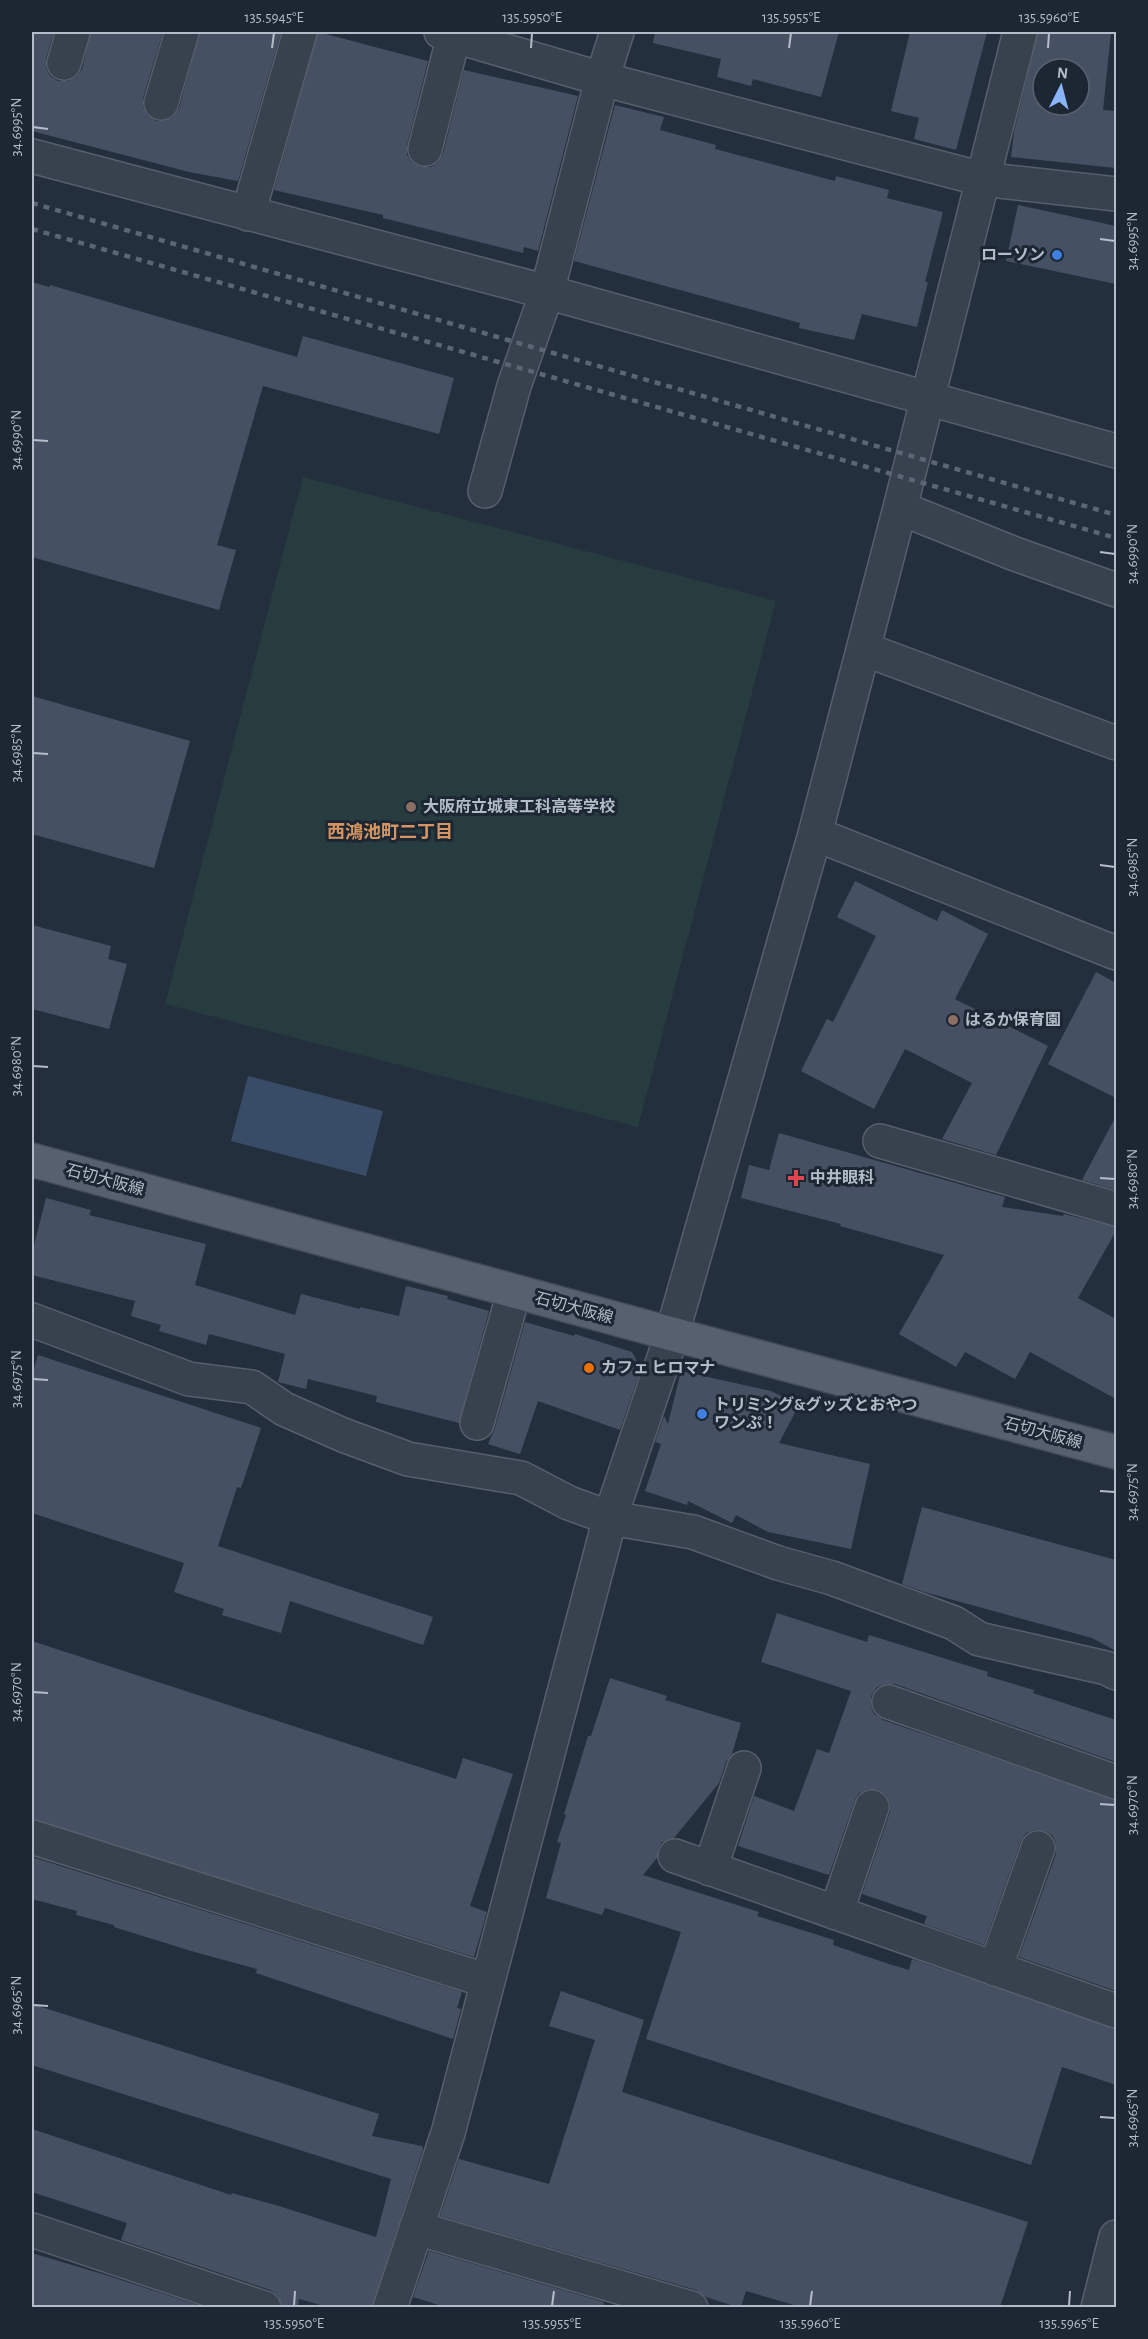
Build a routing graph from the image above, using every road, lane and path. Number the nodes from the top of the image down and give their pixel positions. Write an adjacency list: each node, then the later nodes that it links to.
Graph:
1 (73, 32): 7 (street)
2 (182, 32): 9 (street)
3 (300, 32): 14 (street)
4 (617, 32): 8 (street)
5 (1020, 32): 12 (street)
6 (447, 33): 8 (street); 10 (street)
7 (64, 63)
8 (602, 79): 12 (street); 15 (street)
9 (161, 103)
10 (425, 149)
11 (32, 156): 14 (street)
12 (982, 178): 13 (street); 16 (street)
13 (1116, 194)
14 (248, 214): 15 (street)
15 (547, 292): 16 (street); 18 (street)
16 (926, 398): 17 (street); 19 (street)
17 (1116, 451)
18 (485, 491)
19 (900, 508): 20 (street); 21 (street)
20 (1116, 590)
21 (864, 649): 22 (street); 23 (street)
22 (1116, 743)
23 (815, 834): 24 (street); 30 (street)
24 (1116, 953)
25 (880, 1141): 27 (street)
26 (32, 1161): 28 (main road, 石切大阪線)
27 (1116, 1209)
28 (514, 1292): 30 (main road, 石切大阪線); 31 (street)
29 (32, 1320): 33 (street)
30 (672, 1334): 32 (main road, 石切大阪線); 33 (street)
31 (477, 1424)
32 (1116, 1452)
33 (610, 1518): 34 (street); 45 (street)
34 (1116, 1673)
35 (889, 1702): 37 (street)
36 (744, 1768): 42 (street)
37 (1116, 1782)
38 (872, 1807): 43 (street)
39 (32, 1837): 45 (street)
40 (1038, 1848): 44 (street)
41 (675, 1856): 42 (street)
42 (710, 1869): 43 (street)
43 (836, 1913): 44 (street)
44 (995, 1969): 46 (street)
45 (488, 1981): 47 (street)
46 (1116, 2011)
47 (416, 2228): 51 (street); 52 (street)
48 (32, 2230): 50 (street)
49 (1116, 2237): 53 (street)
50 (264, 2307)
51 (390, 2307)
52 (691, 2307)
53 (1098, 2307)

